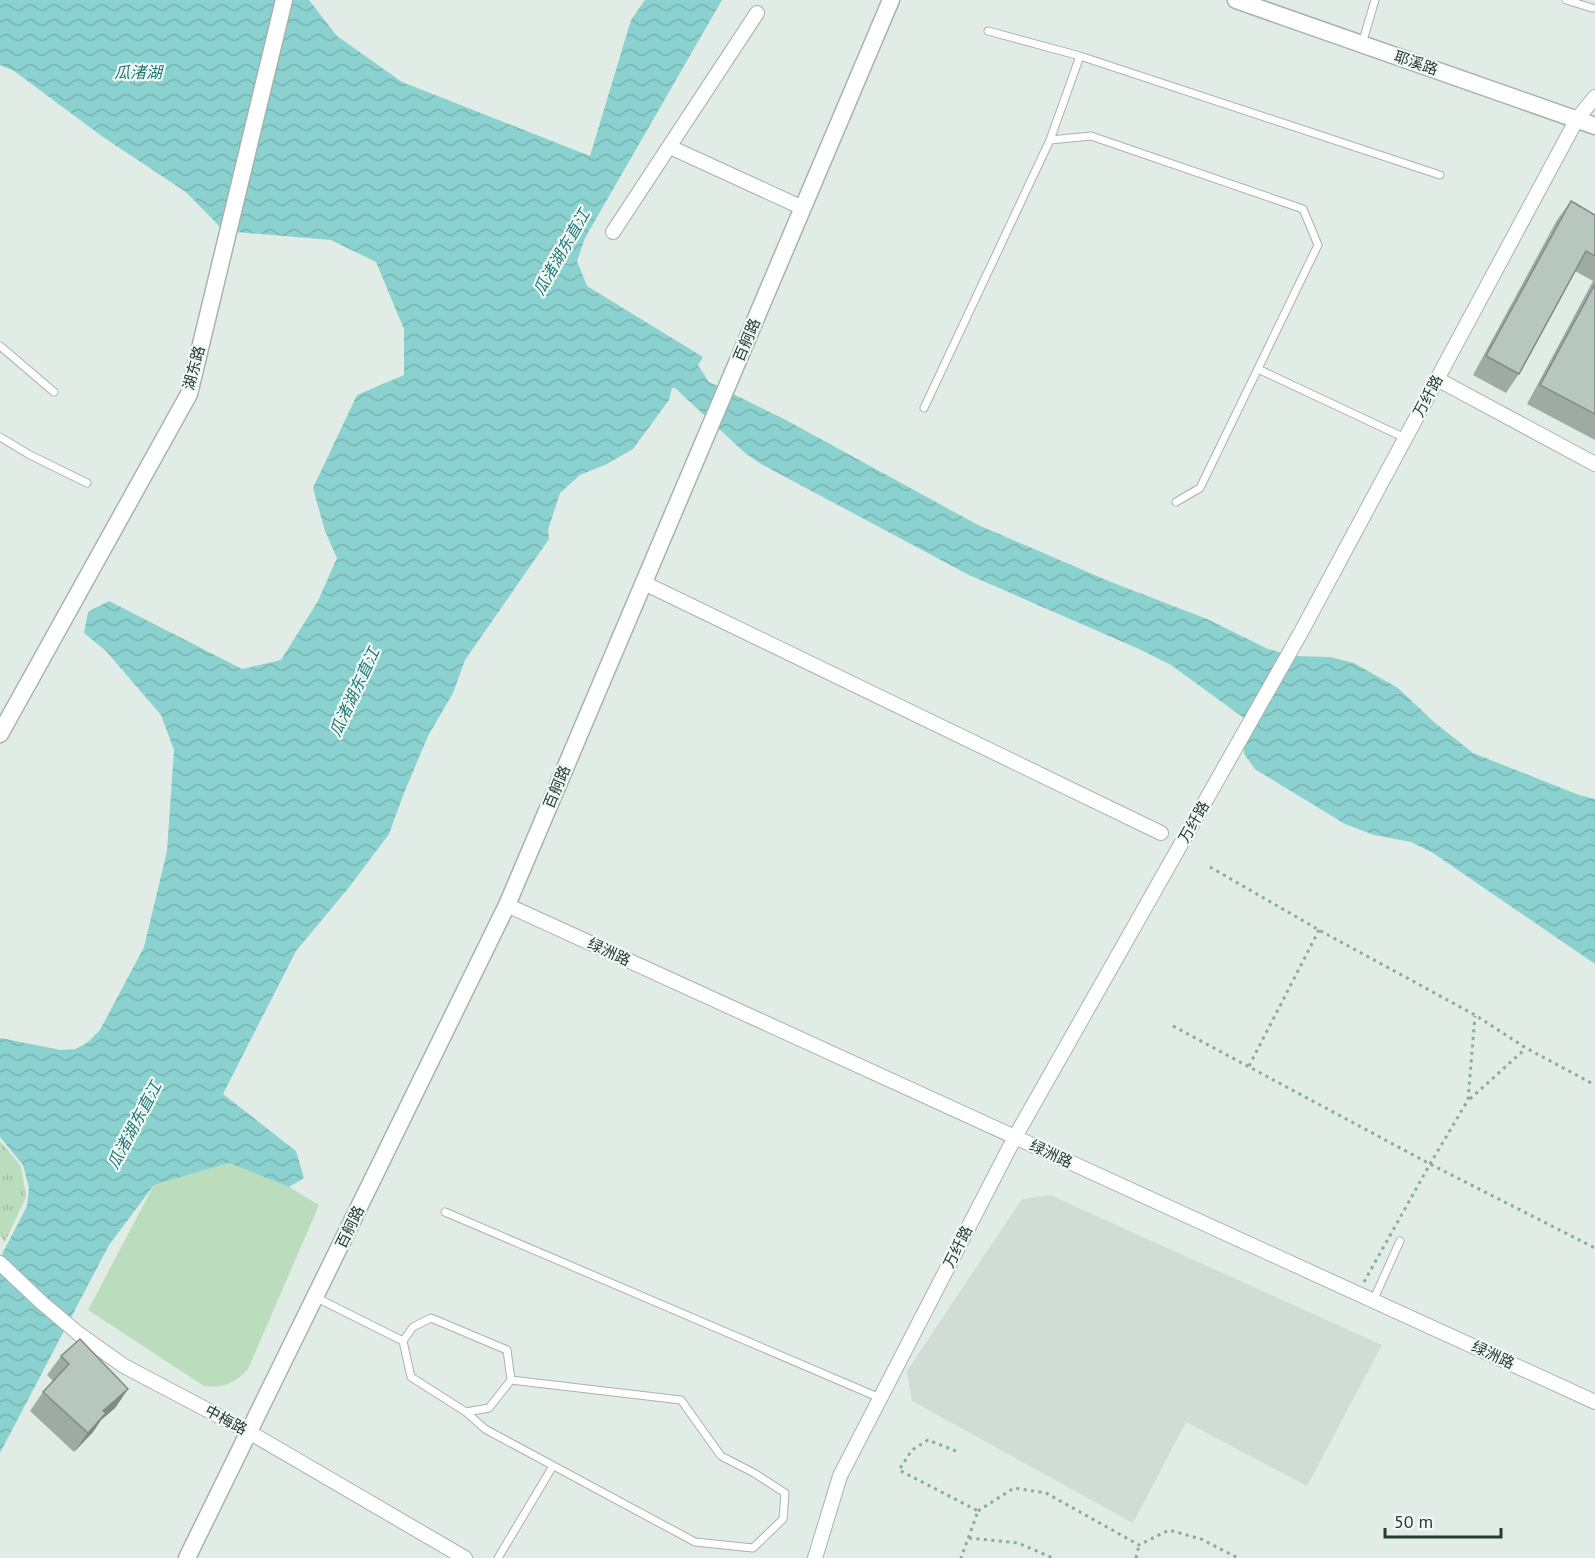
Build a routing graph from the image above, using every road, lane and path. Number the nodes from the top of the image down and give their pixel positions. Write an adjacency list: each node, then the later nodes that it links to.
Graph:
1 (284, 0): 30 (street, 湖东路)
2 (891, 0): 17 (street, 百舸路)
3 (1236, 0): 9 (street, 耶溪路)
4 (1375, 0): 9 (lane)
5 (1566, 0): 6 (lane)
6 (1592, 8)
7 (757, 13): 15 (street)
8 (988, 30): 10 (lane)
9 (1362, 44): 12 (street, 耶溪路)
10 (1080, 56): 14 (lane); 16 (lane)
11 (1595, 97): 12 (street, 万纤路)
12 (1577, 119): 13 (street, 耶溪路); 21 (street, 万纤路)
13 (1595, 126)
14 (1050, 141): 20 (lane); 23 (lane)
15 (670, 147): 17 (street); 18 (street)
16 (1440, 175)
17 (803, 208): 29 (street, 百舸路)
18 (613, 232)
19 (0, 346): 22 (lane)
20 (1258, 369): 25 (lane); 28 (lane)
21 (1437, 379): 25 (street, 万纤路); 26 (street)
22 (54, 392)
23 (924, 408)
24 (0, 437): 27 (lane)
25 (1405, 438): 41 (street, 万纤路)
26 (1595, 464)
27 (87, 483)
28 (1176, 502)
29 (644, 583): 31 (street); 33 (street, 百舸路)
30 (0, 734)
31 (1161, 833)
32 (1210, 867): 34 (path)
33 (507, 906): 41 (street, 绿洲路); 48 (street, 百舸路)
34 (1319, 930): 35 (path); 38 (path)
35 (1475, 1016): 37 (path); 40 (path)
36 (1173, 1026): 38 (path)
37 (1526, 1048): 39 (path); 40 (path)
38 (1250, 1066): 42 (path)
39 (1595, 1085)
40 (1468, 1100): 42 (path)
41 (1015, 1137): 47 (street, 绿洲路); 52 (street, 万纤路)
42 (1430, 1164): 45 (path); 47 (path)
43 (445, 1212): 52 (lane)
44 (1400, 1241): 49 (lane)
45 (1595, 1248)
46 (0, 1263): 55 (street, 中梅路)
47 (1358, 1294): 49 (street, 绿洲路)
48 (315, 1297): 50 (lane); 55 (street, 百舸路)
49 (1373, 1301): 53 (street, 绿洲路)
50 (403, 1341): 51 (lane); 54 (lane)
51 (511, 1380): 54 (lane); 57 (lane)
52 (880, 1398): 64 (street, 万纤路)
53 (1595, 1402)
54 (466, 1412): 57 (lane)
55 (249, 1432): 61 (street, 中梅路); 62 (street, 百舸路)
56 (956, 1451): 58 (path)
57 (553, 1466): 63 (lane)
58 (978, 1511): 59 (path); 60 (path)
59 (968, 1538): 65 (path); 66 (path)
60 (1140, 1545): 67 (path); 68 (path)
61 (462, 1557)
62 (187, 1558)
63 (498, 1558)
64 (815, 1558)
65 (961, 1558)
66 (1053, 1558)
67 (1136, 1558)
68 (1238, 1558)

